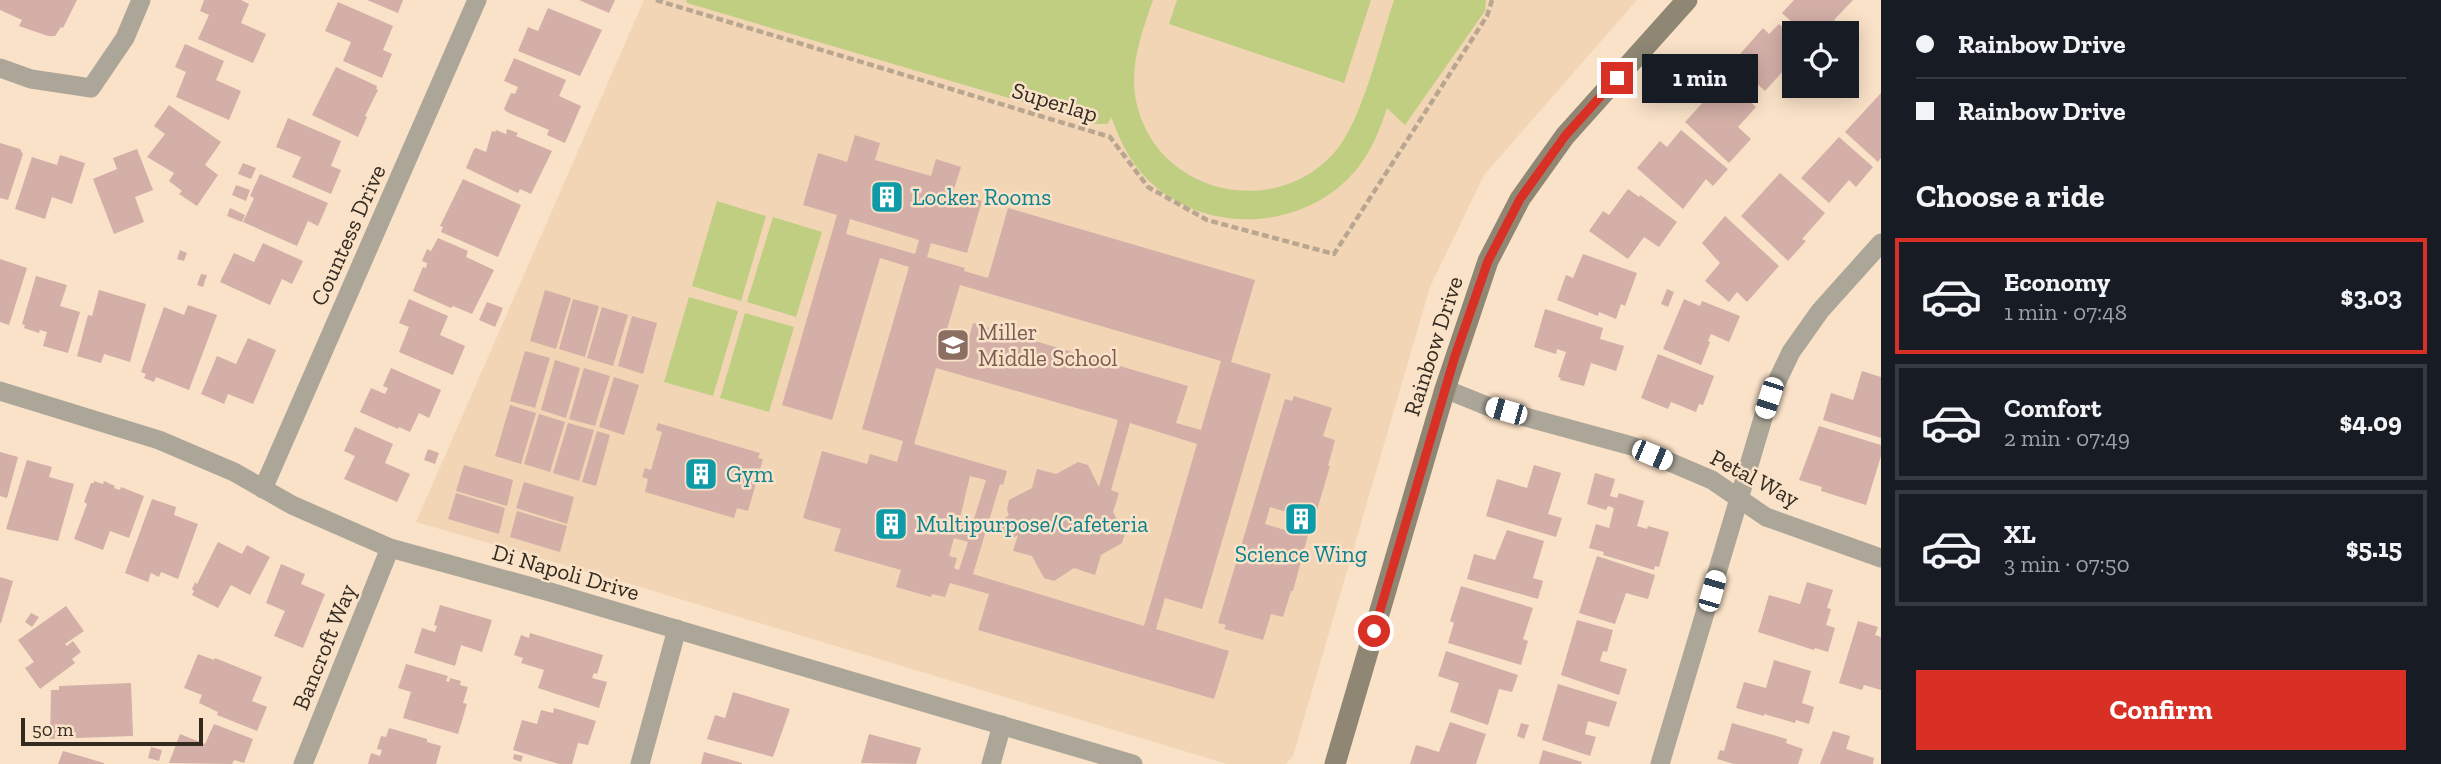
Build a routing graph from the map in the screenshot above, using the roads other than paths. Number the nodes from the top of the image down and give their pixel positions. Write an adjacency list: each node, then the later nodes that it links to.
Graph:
1 (141, 0): 4 (street)
2 (477, 0): 8 (street, Countess Drive)
3 (1687, 0): 6 (street, Rainbow Drive)
4 (0, 68)
5 (1881, 243): 9 (street)
6 (1445, 388): 9 (street, Petal Way); 18 (street, Rainbow Drive)
7 (0, 391): 8 (street, Di Napoli Drive)
8 (263, 489): 10 (street, Di Napoli Drive)
9 (1739, 498): 11 (street, Petal Way); 19 (street)
10 (390, 548): 12 (street, Di Napoli Drive); 14 (street, Bancroft Way)
11 (1881, 558)
12 (677, 629): 13 (street, Di Napoli Drive); 15 (street)
13 (1002, 725): 16 (street); 17 (street, Di Napoli Drive)
14 (303, 764)
15 (640, 764)
16 (991, 764)
17 (1133, 764)
18 (1335, 764)
19 (1660, 764)

